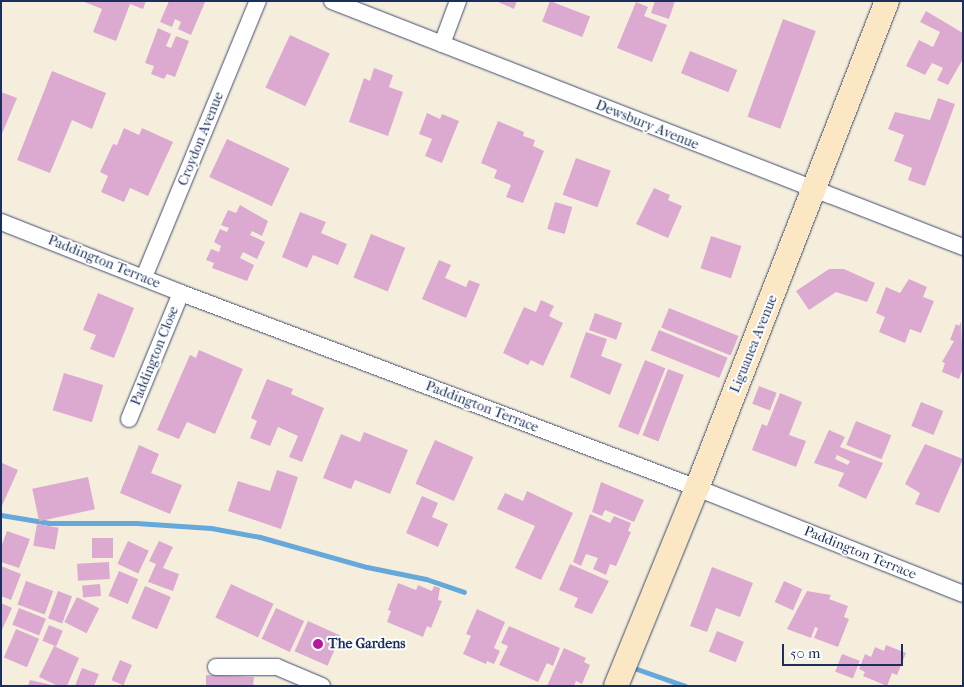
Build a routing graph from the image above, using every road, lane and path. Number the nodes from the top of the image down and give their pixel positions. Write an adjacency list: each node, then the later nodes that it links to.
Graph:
1 (258, 1): 9 (street, Croydon Avenue)
2 (332, 1): 5 (street, Dewsbury Avenue)
3 (458, 1): 5 (street)
4 (887, 1): 6 (main road, Liguanea Avenue)
5 (442, 44): 6 (street, Dewsbury Avenue)
6 (814, 192): 8 (street, Dewsbury Avenue); 12 (main road, Liguanea Avenue)
7 (1, 222): 9 (street, Paddington Terrace)
8 (963, 247)
9 (144, 278): 10 (street, Paddington Terrace)
10 (181, 294): 11 (street, Paddington Close); 12 (street, Paddington Terrace)
11 (129, 419)
12 (697, 488): 13 (street, Paddington Terrace); 16 (main road, Liguanea Avenue)
13 (963, 594)
14 (216, 667): 15 (street)
15 (322, 686)
16 (616, 686)

